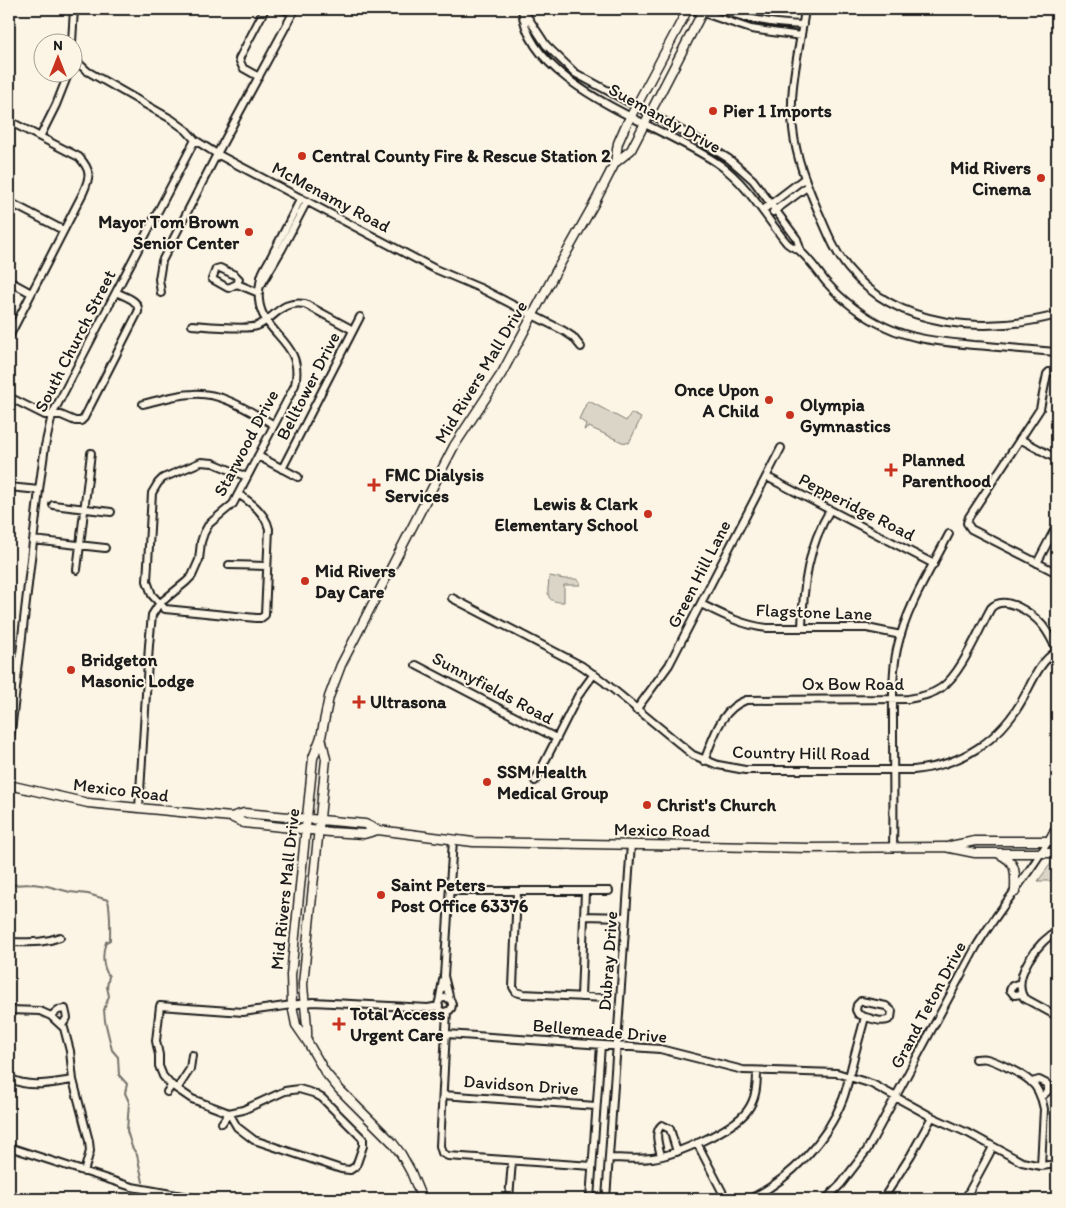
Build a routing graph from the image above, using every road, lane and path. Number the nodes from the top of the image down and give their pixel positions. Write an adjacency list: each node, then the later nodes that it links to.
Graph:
1 (74, 9): 11 (street)
2 (266, 9): 14 (street)
3 (282, 9): 14 (street)
4 (522, 9): 16 (street, Suemandy Drive); 18 (street, Suemandy Drive)
5 (688, 9): 16 (main road, Mid Rivers Mall Drive)
6 (692, 9): 9 (street)
7 (718, 9): 10 (street)
8 (805, 9): 10 (street)
9 (703, 10): 12 (street); 17 (main road, Mid Rivers Mall Drive)
10 (803, 25): 12 (street)
11 (73, 32)
12 (801, 36): 25 (street)
13 (82, 68): 22 (street, McMenamy Road)
14 (258, 77): 23 (street)
15 (65, 82): 21 (street)
16 (636, 107): 17 (street, Suemandy Drive); 18 (main road, Mid Rivers Mall Drive)
17 (650, 114): 20 (main road, Mid Rivers Mall Drive); 29 (street, Suemandy Drive)
18 (631, 116): 20 (street, Suemandy Drive); 24 (main road, Mid Rivers Mall Drive)
19 (9, 120): 21 (street)
20 (644, 123): 24 (main road, Mid Rivers Mall Drive); 30 (street, Suemandy Drive)
21 (40, 137): 33 (street)
22 (195, 140): 23 (street, McMenamy Road); 37 (street, South Church Street)
23 (217, 154): 27 (street, McMenamy Road); 39 (street)
24 (615, 163): 41 (main road, Mid Rivers Mall Drive)
25 (804, 178): 26 (street); 29 (street)
26 (808, 186): 31 (street); 42 (street)
27 (304, 199): 40 (street, Starwood Drive); 41 (street, McMenamy Road)
28 (9, 202): 33 (street)
29 (770, 204): 30 (street); 31 (street, Suemandy Drive)
30 (763, 210): 32 (street, Suemandy Drive)
31 (774, 210): 32 (street); 34 (street, Suemandy Drive)
32 (768, 216): 34 (street, Suemandy Drive)
33 (63, 230): 38 (street)
34 (802, 252): 49 (street, Suemandy Drive)
35 (9, 281): 38 (street)
36 (237, 284): 40 (street)
37 (116, 292): 53 (street, South Church Street); 53 (street)
38 (31, 293): 47 (street)
39 (161, 293)
40 (259, 293): 44 (street, Starwood Drive)
41 (533, 315): 48 (street, McMenamy Road); 92 (main road, Mid Rivers Mall Drive)
42 (1057, 315)
43 (360, 317): 46 (street, Belltower Drive)
44 (266, 320): 45 (street); 46 (street); 54 (street, Starwood Drive)
45 (192, 325)
46 (353, 330): 60 (street, Belltower Drive)
47 (9, 337)
48 (581, 347)
49 (1057, 352)
50 (1057, 371): 55 (street)
51 (9, 396): 53 (street)
52 (143, 404): 54 (street)
53 (52, 415): 65 (street, South Church Street)
54 (273, 424): 58 (street, Starwood Drive)
55 (1020, 439): 59 (street); 76 (street)
56 (781, 448): 63 (street, Green Hill Lane)
57 (91, 453): 68 (street)
58 (258, 456): 60 (street); 61 (street, Starwood Drive)
59 (1057, 459)
60 (282, 468): 62 (street)
61 (247, 477): 66 (street, Starwood Drive); 83 (street)
62 (298, 477)
63 (767, 477): 69 (street, Pepperidge Road); 84 (street, Green Hill Lane)
64 (9, 487): 65 (street)
65 (39, 490): 73 (street, South Church Street)
66 (238, 494): 79 (street); 83 (street, Starwood Drive)
67 (53, 505): 68 (street)
68 (84, 509): 70 (street); 74 (street)
69 (830, 510): 77 (street, Pepperidge Road); 85 (street)
70 (111, 512)
71 (1057, 526): 76 (street)
72 (949, 534): 77 (street)
73 (33, 540): 74 (street); 94 (street, South Church Street)
74 (80, 545): 75 (street); 80 (street)
75 (105, 548)
76 (1037, 563): 81 (street)
77 (934, 564): 86 (street)
78 (229, 565): 79 (street)
79 (267, 566): 83 (street)
80 (77, 570)
81 (1057, 573)
82 (452, 598): 89 (street, Country Hill Road)
83 (159, 604): 99 (street, Starwood Drive)
84 (701, 604): 85 (street, Flagstone Lane); 91 (street, Green Hill Lane)
85 (802, 628): 86 (street, Flagstone Lane)
86 (901, 635): 90 (street)
87 (1057, 651): 90 (street, Ox Bow Road); 96 (street, Country Hill Road)
88 (416, 665): 93 (street, Sunnyfields Road)
89 (594, 674): 91 (street, Country Hill Road); 93 (street)
90 (893, 699): 95 (street, Ox Bow Road); 96 (street)
91 (636, 710): 95 (street, Country Hill Road)
92 (322, 737): 101 (main road, Mid Rivers Mall Drive); 102 (main road, Mid Rivers Mall Drive)
93 (556, 738): 97 (street)
94 (9, 749)
95 (704, 761): 96 (street, Country Hill Road)
96 (893, 770): 111 (street)
97 (535, 781)
98 (9, 785): 99 (main road, Mexico Road)
99 (139, 808): 100 (main road, Mexico Road)
100 (231, 817): 101 (main road, Mexico Road); 104 (main road, Mexico Road)
101 (308, 819): 102 (main road, Mexico Road); 104 (main road, Mid Rivers Mall Drive)
102 (320, 820): 105 (main road, Mexico Road); 106 (main road, Mid Rivers Mall Drive)
103 (1057, 825): 108 (street, Grand Teton Drive)
104 (306, 829): 106 (main road, Mexico Road); 132 (main road, Mid Rivers Mall Drive)
105 (378, 830): 106 (main road, Mexico Road); 107 (main road, Mexico Road)
106 (319, 831): 131 (main road, Mid Rivers Mall Drive)
107 (453, 840): 109 (main road, Mexico Road); 115 (street)
108 (1053, 841): 110 (main road, Mexico Road); 113 (street, Grand Teton Drive)
109 (631, 844): 111 (main road, Mexico Road); 121 (street, Dubray Drive)
110 (946, 847): 111 (main road, Mexico Road); 112 (main road, Mexico Road)
111 (893, 848)
112 (998, 853): 113 (main road, Mexico Road); 119 (main road)
113 (1042, 853): 114 (main road, Mexico Road); 119 (street, Grand Teton Drive)
114 (1057, 854)
115 (450, 891): 116 (street); 125 (street)
116 (517, 891): 117 (street); 128 (street)
117 (585, 891): 118 (street); 120 (street)
118 (609, 891)
119 (1015, 892): 154 (street, Grand Teton Drive)
120 (584, 916): 121 (street); 128 (street)
121 (626, 918): 143 (street, Dubray Drive)
122 (1057, 932): 126 (street)
123 (60, 937): 124 (street)
124 (9, 942)
125 (444, 976): 130 (street); 133 (street)
126 (1020, 983): 127 (street); 127 (street)
127 (1022, 994): 137 (street)
128 (582, 997): 129 (street)
129 (606, 998)
130 (450, 1000): 133 (street); 135 (street)
131 (304, 1003): 132 (street); 133 (street); 141 (main road, Mid Rivers Mall Drive)
132 (292, 1005): 141 (main road, Mid Rivers Mall Drive); 151 (street)
133 (439, 1005): 135 (street)
134 (9, 1010): 136 (street)
135 (447, 1012): 140 (street)
136 (51, 1016): 139 (street); 139 (street)
137 (1057, 1016)
138 (865, 1017): 138 (street); 147 (street)
139 (62, 1025): 149 (street)
140 (447, 1034): 142 (street, Bellemeade Drive); 153 (street)
141 (307, 1041): 173 (main road, Mid Rivers Mall Drive)
142 (600, 1045): 143 (street, Bellemeade Drive); 156 (street)
143 (617, 1046): 146 (street, Bellemeade Drive); 165 (street, Dubray Drive)
144 (192, 1055): 151 (street)
145 (975, 1059): 150 (street)
146 (758, 1071): 147 (street, Bellemeade Drive); 160 (street)
147 (849, 1076): 154 (street, Bellemeade Drive); 177 (street)
148 (9, 1078): 149 (street)
149 (73, 1080): 170 (street)
150 (1032, 1082): 155 (street); 155 (street)
151 (175, 1087): 152 (street); 157 (street)
152 (167, 1092)
153 (443, 1095): 156 (street, Davidson Drive); 166 (street)
154 (896, 1097): 158 (street, Bellemeade Drive); 178 (street, Grand Teton Drive)
155 (1041, 1097): 169 (street)
156 (596, 1106): 168 (street)
157 (229, 1113): 157 (street); 159 (street)
158 (932, 1117): 162 (street, Bellemeade Drive); 179 (street)
159 (222, 1123)
160 (697, 1143): 163 (street); 176 (street)
161 (9, 1147): 170 (street)
162 (993, 1147): 169 (street, Bellemeade Drive); 180 (street)
163 (678, 1152): 164 (street); 164 (street)
164 (661, 1156): 165 (street)
165 (610, 1158): 175 (street, Dubray Drive)
166 (512, 1161): 168 (street); 174 (street)
167 (1057, 1164): 169 (street, Bellemeade Drive)
168 (592, 1166): 171 (street)
169 (1041, 1166)
170 (84, 1172): 172 (street)
171 (590, 1198): 175 (street)
172 (199, 1199)
173 (422, 1199)
174 (509, 1199)
175 (606, 1199)
176 (726, 1199)
177 (750, 1199)
178 (826, 1199)
179 (883, 1199)
180 (965, 1199)

